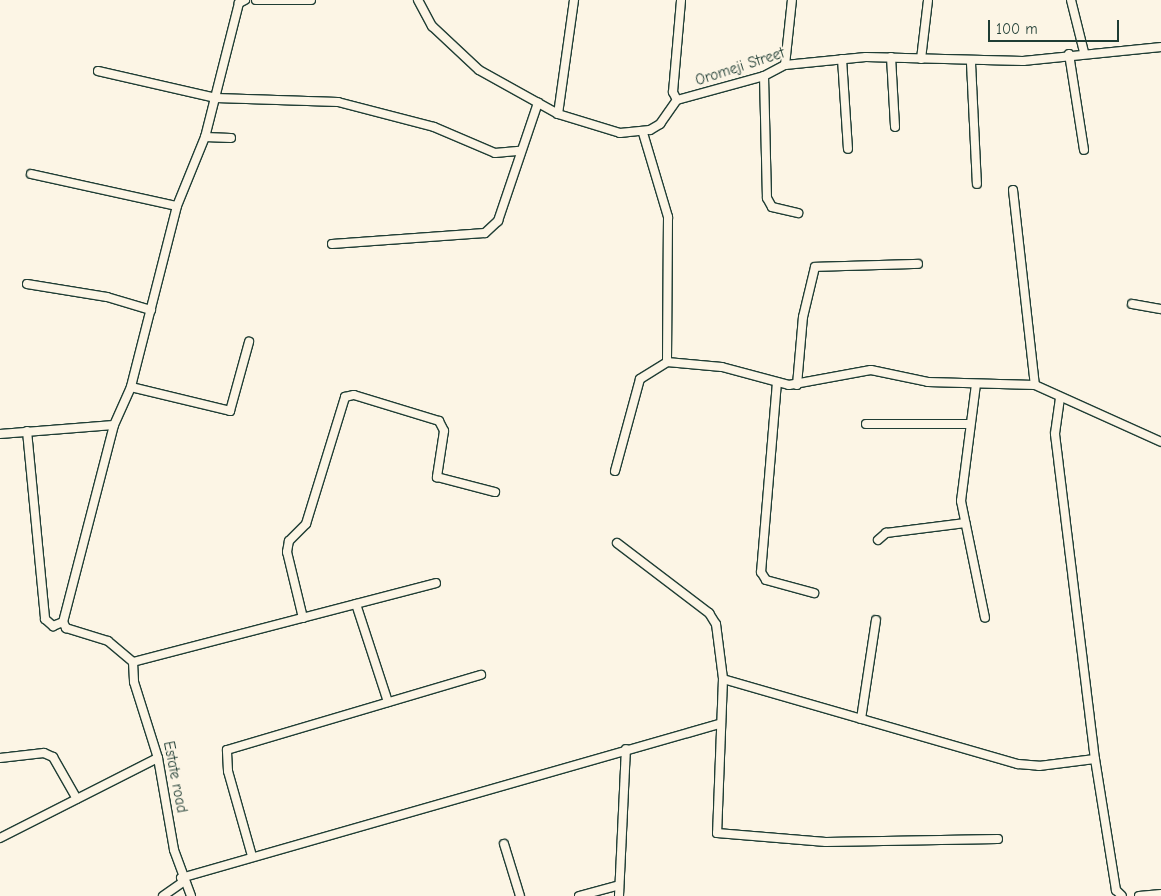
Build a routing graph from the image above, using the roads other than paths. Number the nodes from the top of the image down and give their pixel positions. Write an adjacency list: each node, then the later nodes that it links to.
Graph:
1 (245, 0): 20 (street)
2 (256, 0): 3 (street)
3 (311, 0)
4 (418, 0): 22 (street)
5 (574, 0): 23 (street)
6 (681, 0): 21 (street)
7 (792, 0): 17 (street)
8 (928, 0): 15 (street)
9 (1071, 0): 11 (street)
10 (1160, 49): 11 (street, Oromeji Street)
11 (1084, 52): 12 (street, Oromeji Street)
12 (1069, 54): 16 (street, Oromeji Street); 29 (street)
13 (891, 57): 14 (street, Oromeji Street); 15 (street, Oromeji Street); 24 (street)
14 (842, 59): 17 (street, Oromeji Street); 28 (street)
15 (921, 59): 16 (street, Oromeji Street)
16 (971, 63): 32 (street)
17 (785, 65): 19 (street, Oromeji Street)
18 (98, 70): 20 (street)
19 (764, 76): 21 (street, Oromeji Street); 35 (street)
20 (216, 98): 26 (street); 30 (street)
21 (677, 100): 25 (street)
22 (538, 103): 23 (street); 30 (street)
23 (558, 114): 25 (street)
24 (895, 127)
25 (643, 133): 43 (street)
26 (206, 137): 27 (street); 34 (street)
27 (231, 138)
28 (848, 149)
29 (1084, 150)
30 (520, 151): 36 (street)
31 (31, 174): 34 (street)
32 (977, 184)
33 (1012, 190): 47 (street)
34 (176, 206): 41 (street)
35 (798, 213)
36 (332, 244)
37 (918, 264): 46 (street)
38 (28, 284): 41 (street)
39 (1132, 304): 40 (street)
40 (1161, 309)
41 (151, 310): 48 (street)
42 (249, 342): 48 (street)
43 (668, 362): 44 (street); 56 (street)
44 (777, 382): 46 (street); 62 (street)
45 (976, 384): 46 (street); 47 (street); 51 (street)
46 (797, 385)
47 (1035, 385): 49 (street)
48 (131, 388): 52 (street)
49 (1060, 398): 55 (street); 77 (street)
50 (866, 424): 51 (street)
51 (968, 424): 58 (street)
52 (114, 425): 53 (street); 67 (street)
53 (27, 431): 54 (street); 67 (street)
54 (0, 434)
55 (1161, 442)
56 (615, 470)
57 (495, 492): 64 (street)
58 (965, 523): 59 (street); 65 (street)
59 (878, 540)
60 (617, 543): 70 (street)
61 (436, 583): 63 (street)
62 (814, 594)
63 (356, 604): 64 (street); 71 (street)
64 (303, 618): 68 (street)
65 (985, 618)
66 (876, 620): 72 (street)
67 (64, 622): 68 (street)
68 (133, 662): 76 (street, Estate road)
69 (481, 675): 71 (street)
70 (722, 679): 72 (street); 73 (street)
71 (388, 702): 82 (street)
72 (861, 719): 77 (street)
73 (719, 724): 74 (street); 80 (street)
74 (626, 749): 82 (street); 84 (street)
75 (0, 758): 78 (street)
76 (158, 758): 78 (street); 83 (street, Estate road)
77 (1095, 759): 91 (street)
78 (77, 799): 79 (street)
79 (0, 838)
80 (998, 839)
81 (504, 844): 88 (street)
82 (252, 856): 83 (street)
83 (182, 880): 86 (street); 87 (street, Estate road)
84 (617, 886): 89 (street); 90 (street)
85 (1161, 894): 92 (street)
86 (163, 896)
87 (191, 896)
88 (520, 896)
89 (579, 896)
90 (619, 896)
91 (1122, 896)
92 (1139, 896)

